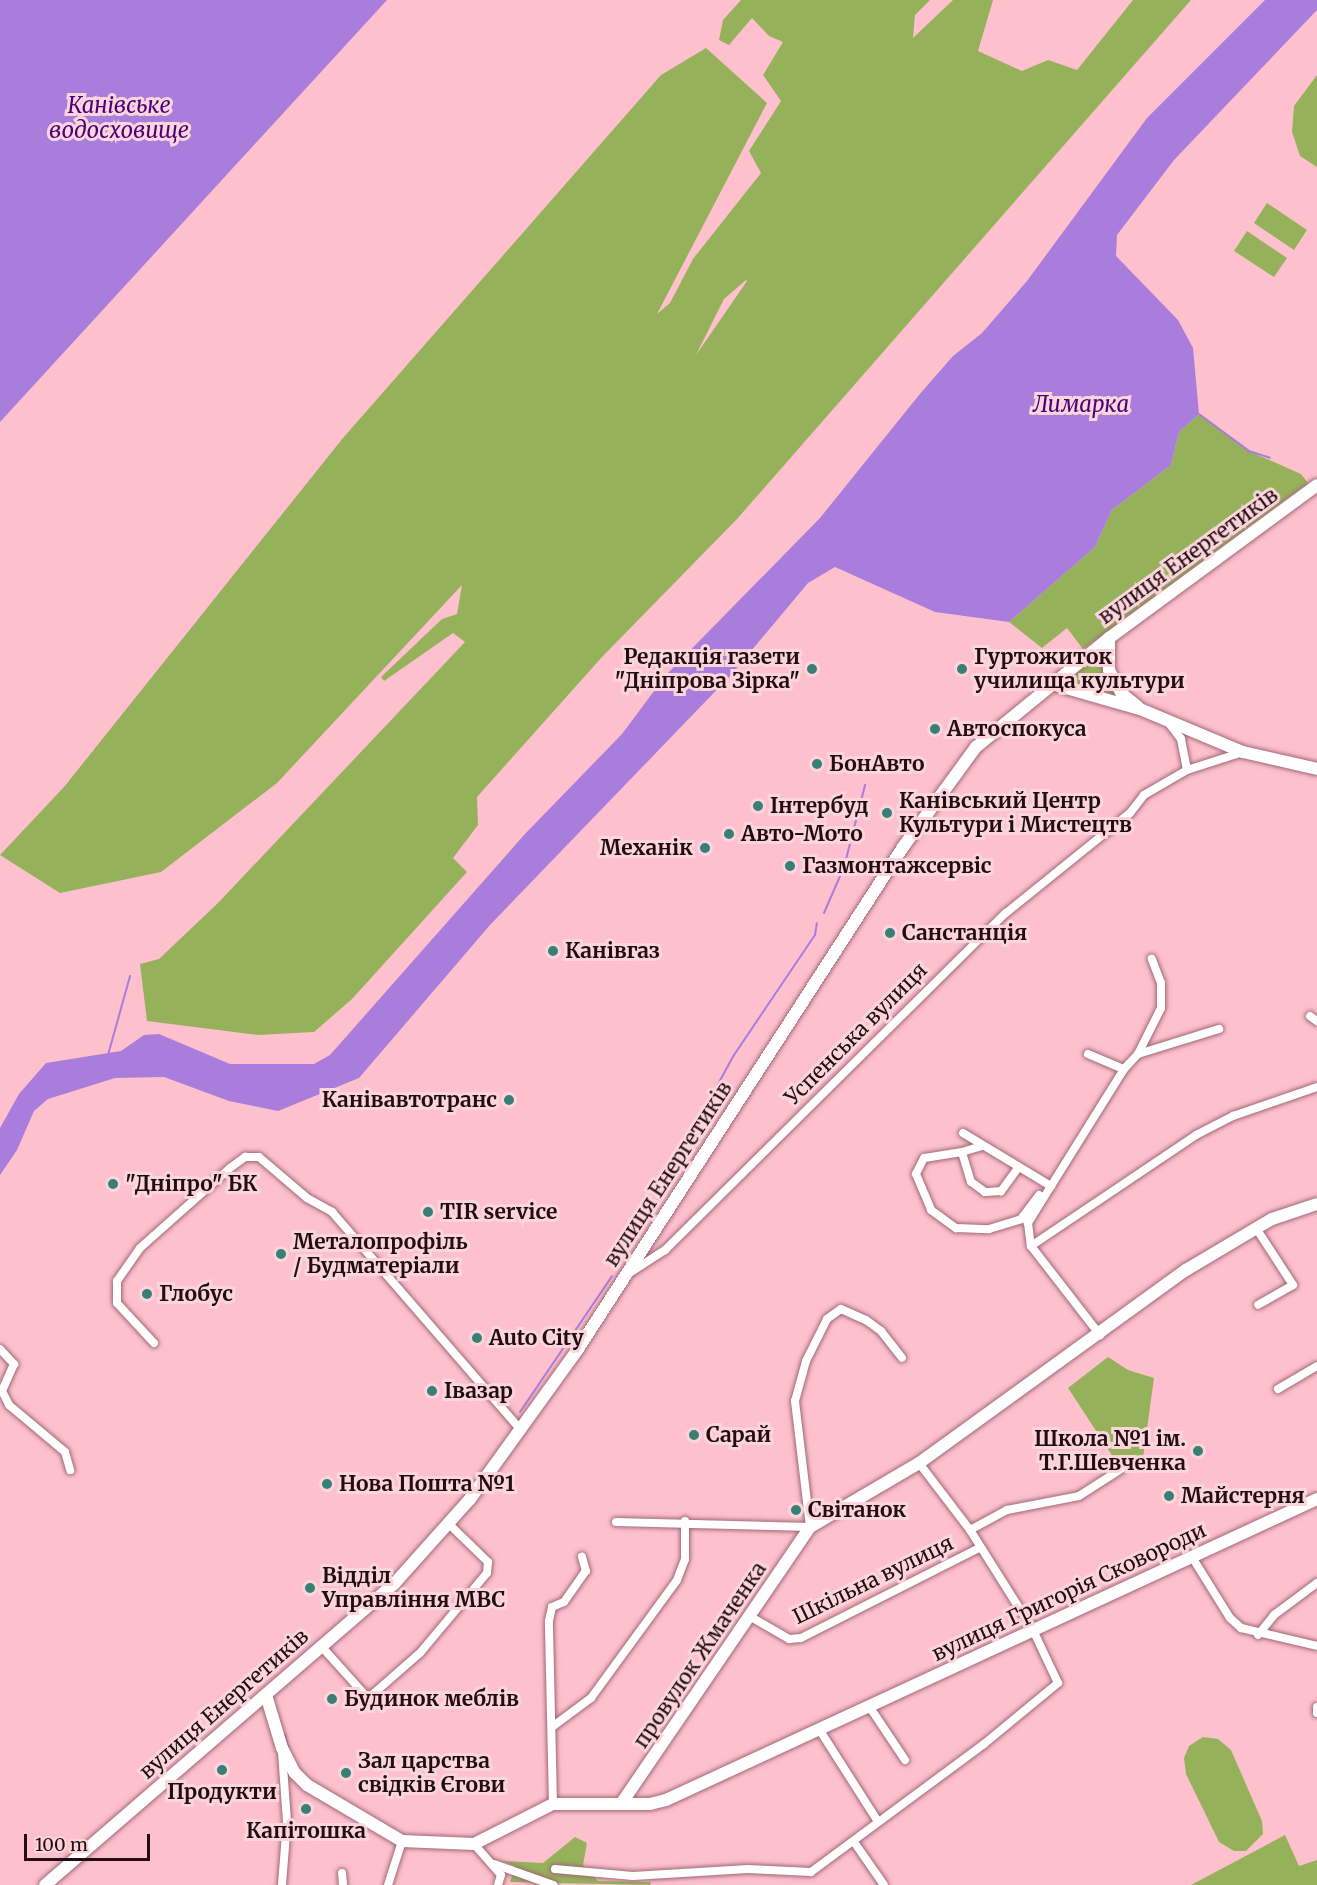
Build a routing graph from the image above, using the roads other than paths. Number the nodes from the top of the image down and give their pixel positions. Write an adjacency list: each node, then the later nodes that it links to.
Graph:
1 (1317, 485): 2 (street, вулиця Енергетиків)
2 (1109, 638): 3 (street, вулиця Енергетиків); 4 (street)
3 (1052, 684): 4 (street); 24 (street, вулиця Енергетиків)
4 (1140, 709): 5 (street)
5 (1168, 721): 6 (street); 8 (street)
6 (1243, 752): 7 (street); 8 (street, Успенська вулиця)
7 (1317, 769)
8 (1187, 770): 24 (street, Успенська вулиця)
9 (1152, 959): 12 (street)
10 (1219, 1029): 12 (street)
11 (1088, 1054): 13 (street)
12 (1137, 1054): 13 (street)
13 (1124, 1069): 19 (street)
14 (1317, 1087): 23 (street)
15 (963, 1133): 16 (street)
16 (982, 1146): 17 (street); 18 (street)
17 (962, 1152): 18 (street); 20 (street)
18 (1018, 1168): 19 (street)
19 (1050, 1186): 23 (street)
20 (1039, 1195)
21 (1317, 1204): 22 (street)
22 (1256, 1228): 25 (street); 26 (street)
23 (1031, 1246): 26 (street)
24 (626, 1275): 32 (street, вулиця Енергетиків)
25 (1258, 1305)
26 (1100, 1335): 33 (street)
27 (154, 1343): 32 (street)
28 (0, 1349): 35 (street)
29 (902, 1358): 40 (street)
30 (1317, 1366): 31 (street)
31 (1278, 1389)
32 (521, 1430): 39 (street, вулиця Енергетиків)
33 (919, 1463): 40 (street); 41 (street)
34 (1121, 1469): 41 (street, Шкільна вулиця)
35 (70, 1470)
36 (1317, 1499): 44 (street, вулиця Григорія Сковороди)
37 (685, 1521): 38 (street); 40 (street); 55 (street)
38 (615, 1522)
39 (449, 1524): 50 (street, вулиця Енергетиків); 50 (street)
40 (810, 1527): 46 (street, провулок Жмаченка)
41 (970, 1530): 42 (street)
42 (979, 1548): 46 (street, Шкільна вулиця); 47 (street)
43 (582, 1557): 55 (street)
44 (1192, 1557): 47 (street, вулиця Григорія Сковороди); 48 (street)
45 (1317, 1582): 48 (street)
46 (751, 1617): 60 (street, провулок Жмаченка)
47 (1033, 1630): 52 (street, вулиця Григорія Сковороди); 61 (street)
48 (1258, 1635): 49 (street)
49 (1317, 1646)
50 (322, 1647): 51 (street, вулиця Енергетиків)
51 (266, 1695): 57 (street); 68 (street, вулиця Енергетиків)
52 (869, 1706): 56 (street, вулиця Григорія Сковороди); 58 (street)
53 (1317, 1707): 54 (street)
54 (1317, 1713)
55 (552, 1727): 59 (street)
56 (819, 1729): 60 (street, вулиця Григорія Сковороди); 61 (street)
57 (282, 1748): 62 (street); 69 (street)
58 (905, 1760)
59 (554, 1804): 60 (street, вулиця Григорія Сковороди); 64 (street)
60 (621, 1804)
61 (877, 1820): 63 (street)
62 (402, 1841): 64 (street); 71 (street)
63 (854, 1842): 66 (street); 74 (street)
64 (474, 1844): 65 (street)
65 (494, 1864): 72 (street); 73 (street)
66 (555, 1869)
67 (342, 1873): 70 (street)
68 (45, 1885)
69 (282, 1885)
70 (343, 1885)
71 (388, 1885)
72 (498, 1885)
73 (553, 1885)
74 (884, 1885)

